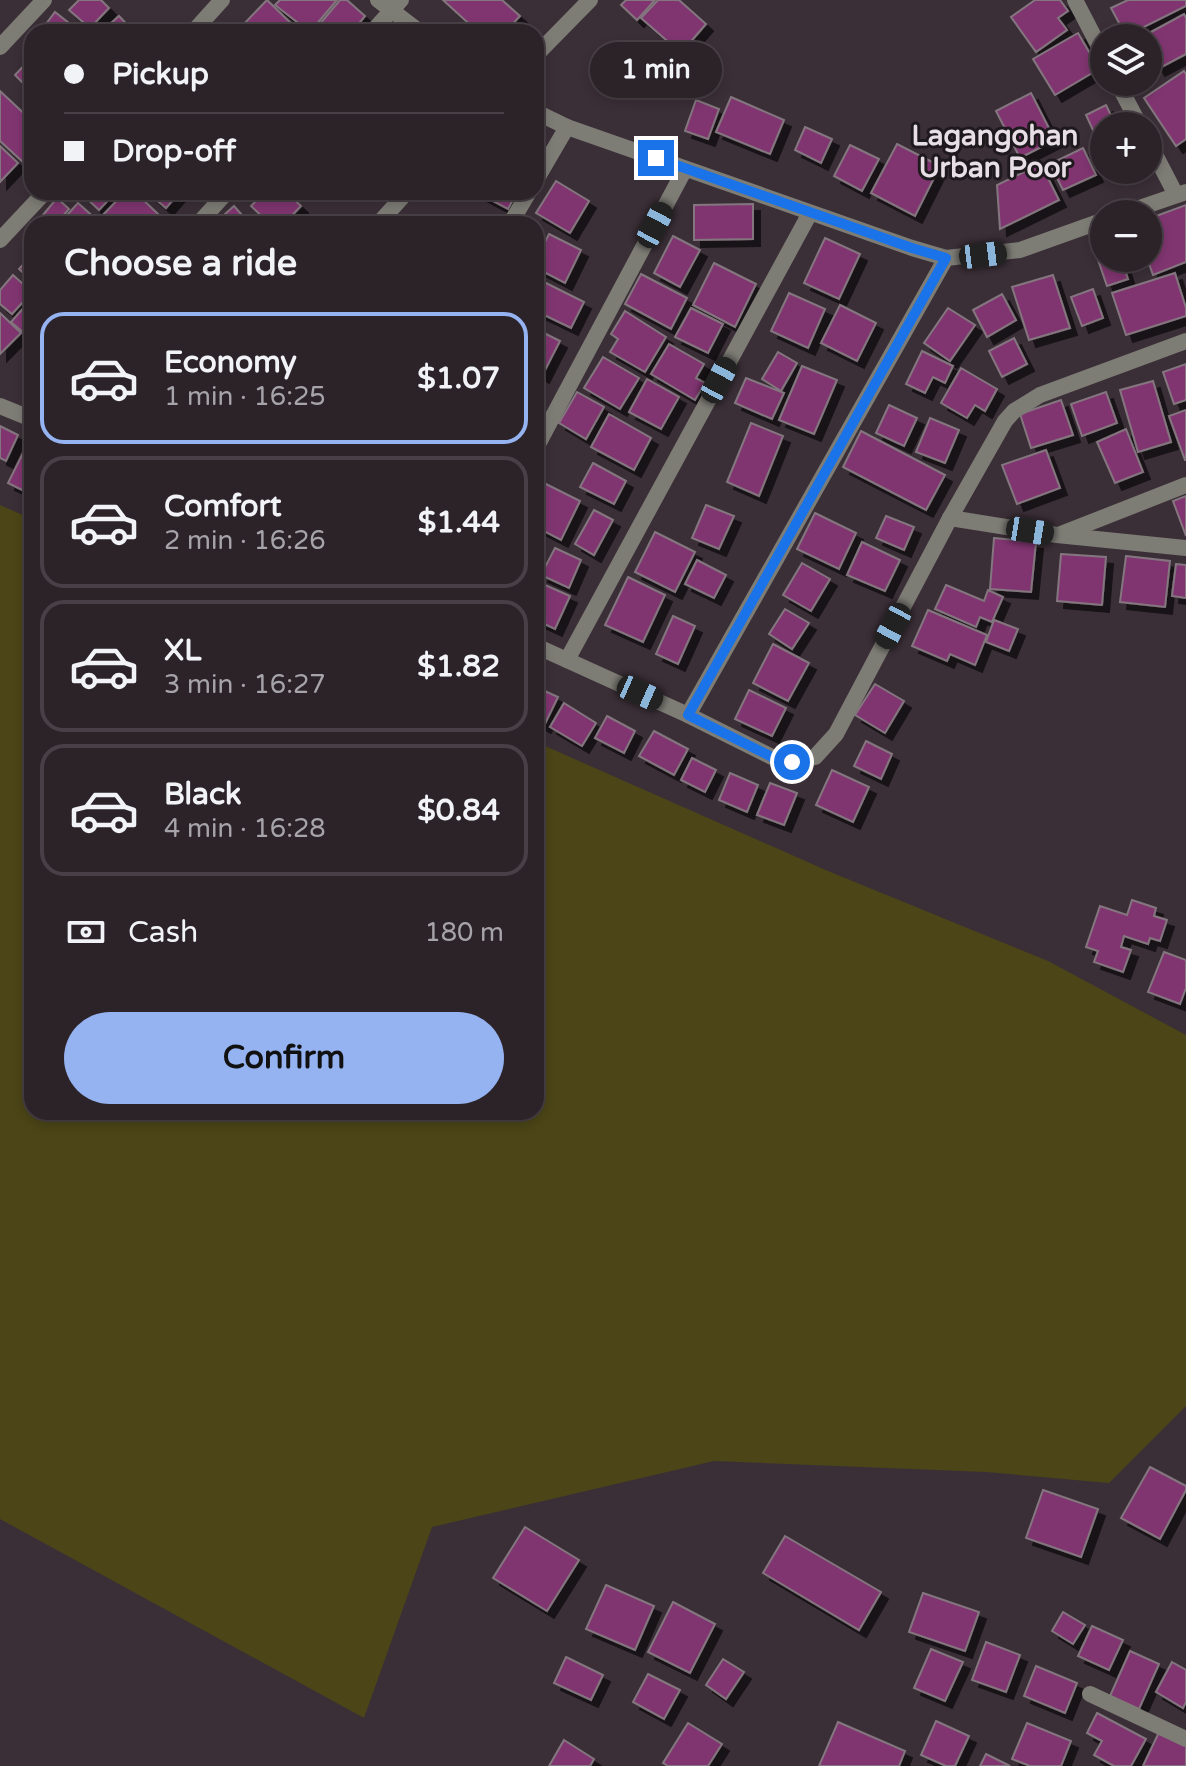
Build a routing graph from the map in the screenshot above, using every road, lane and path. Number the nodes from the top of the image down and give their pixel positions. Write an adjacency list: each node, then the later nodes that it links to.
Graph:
1 (44, 0): 10 (street)
2 (222, 0): 6 (street)
3 (590, 0): 11 (street)
4 (1075, 0): 9 (street)
5 (390, 4): 7 (street); 8 (street)
6 (200, 24)
7 (377, 24)
8 (411, 24)
9 (1090, 29)
10 (0, 47)
11 (544, 47)
12 (544, 116): 13 (street)
13 (567, 127): 15 (street); 16 (street)
14 (1162, 163): 17 (street)
15 (544, 166)
16 (685, 169): 22 (street); 31 (street)
17 (1181, 193): 21 (street)
18 (38, 200): 26 (street)
19 (220, 200): 23 (street)
20 (400, 200): 24 (street)
21 (1161, 200)
22 (810, 213): 27 (street); 37 (street)
23 (205, 216)
24 (385, 216)
25 (1090, 225): 27 (street)
26 (0, 240)
27 (946, 258): 38 (street)
28 (1186, 341): 33 (street)
29 (0, 406): 30 (street)
30 (24, 413)
31 (544, 433)
32 (1186, 485): 34 (street)
33 (950, 518): 34 (street); 38 (street)
34 (1057, 535): 35 (street)
35 (1186, 548)
36 (544, 650): 37 (street)
37 (567, 660): 38 (street)
38 (688, 715)
39 (1090, 1694): 40 (street)
40 (1186, 1739)

